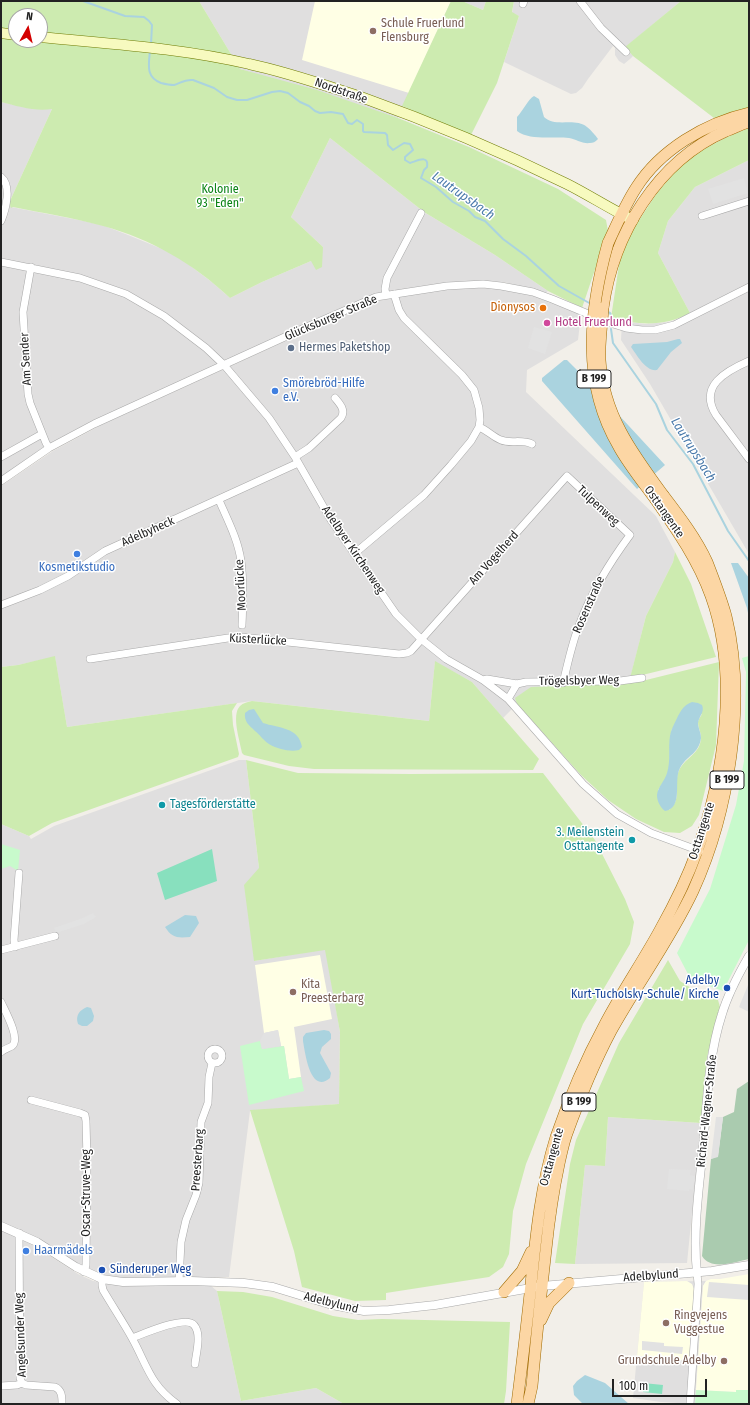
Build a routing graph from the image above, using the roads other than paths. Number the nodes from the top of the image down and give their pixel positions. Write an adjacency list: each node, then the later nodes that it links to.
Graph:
1 (580, 1): 3 (street)
2 (48, 38): 9 (main road, Nordstraße)
3 (626, 52)
4 (749, 113): 9 (main road, B 199)
5 (749, 122): 11 (main road, B 199)
6 (1, 177): 12 (street)
7 (749, 200): 10 (street)
8 (421, 212): 17 (street)
9 (621, 214): 11 (main road, Nordstraße); 30 (main road, Osttangente / B 199, bridge)
10 (702, 216)
11 (633, 220): 30 (main road, Osttangente / B 199, bridge)
12 (1, 221)
13 (1, 262): 14 (street, Adelbyer Kirchenweg)
14 (31, 267): 19 (street, Adelbyer Kirchenweg); 22 (street, Am Sender)
15 (749, 288): 16 (street, Glücksburger Straße)
16 (394, 294): 17 (street, Glücksburger Straße); 21 (street)
17 (386, 295): 19 (street, Glücksburger Straße)
18 (749, 361): 26 (street)
19 (224, 365): 24 (street, Glücksburger Straße); 27 (street, Adelbyer Kirchenweg)
20 (335, 398): 27 (street, Adelbyheck)
21 (479, 427): 23 (street); 33 (street)
22 (42, 434): 24 (street, Am Sender); 25 (street)
23 (532, 444)
24 (49, 448): 29 (street, Glücksburger Straße)
25 (1, 457)
26 (749, 459)
27 (296, 460): 31 (street, Adelbyheck); 33 (street, Adelbyer Kirchenweg)
28 (566, 476): 32 (street, Tulpenweg); 36 (street, Am Vogelherd)
29 (1, 481)
30 (659, 497): 43 (main road, Osttangente / B 199); 44 (main road, Osttangente / B 199)
31 (219, 500): 34 (street, Adelbyheck); 35 (street, Moorlücke)
32 (630, 535): 40 (street, Rosenstraße)
33 (354, 554): 36 (street, Adelbyer Kirchenweg)
34 (1, 605)
35 (242, 625)
36 (421, 639): 37 (street, Küsterlücke); 39 (street, Adelbyer Kirchenweg)
37 (90, 659)
38 (642, 678): 40 (street, Trögelsbyer Weg)
39 (483, 680): 41 (street, Trögelsbyer Weg); 42 (street, Adelbyer Kirchenweg)
40 (563, 683): 41 (street, Trögelsbyer Weg)
41 (517, 684): 42 (street)
42 (508, 699): 43 (street, Adelbyer Kirchenweg)
43 (697, 850): 44 (street, Adelbyer Kirchenweg); 56 (main road, Osttangente / B 199)
44 (708, 854): 63 (main road, Osttangente / B 199)
45 (19, 873): 47 (street)
46 (55, 936): 47 (street)
47 (15, 947): 48 (street)
48 (1, 950)
49 (749, 956): 59 (street, Richard-Wagner-Straße)
50 (1, 1002): 51 (street)
51 (1, 1052)
52 (212, 1063): 61 (street, Preesterbarg)
53 (31, 1100): 58 (street, Oscar-Struve-Weg)
54 (1, 1226): 55 (street, Adelbylund)
55 (19, 1233): 58 (street, Adelbylund); 69 (street, Angelsunder Weg)
56 (535, 1243): 64 (main road, Osttangente / B 199); 65 (main road)
57 (749, 1265): 59 (street, Adelbylund)
58 (84, 1272): 60 (street, Adelbylund)
59 (697, 1273): 62 (street, Adelbylund); 75 (street)
60 (102, 1279): 61 (street, Adelbylund); 67 (street)
61 (179, 1281): 65 (street, Adelbylund)
62 (569, 1283): 63 (street, Adelbylund); 66 (main road)
63 (542, 1286): 64 (street, Adelbylund); 66 (main road, Osttangente / B 199)
64 (530, 1288): 65 (street, Adelbylund); 73 (main road, Osttangente / B 199)
65 (504, 1292)
66 (538, 1326): 74 (main road, Osttangente / B 199)
67 (132, 1338): 68 (street); 72 (street)
68 (195, 1364)
69 (22, 1383): 70 (street); 71 (street, Angelsunder Weg)
70 (1, 1386)
71 (62, 1404)
72 (177, 1404)
73 (517, 1404)
74 (528, 1404)
75 (690, 1404)

